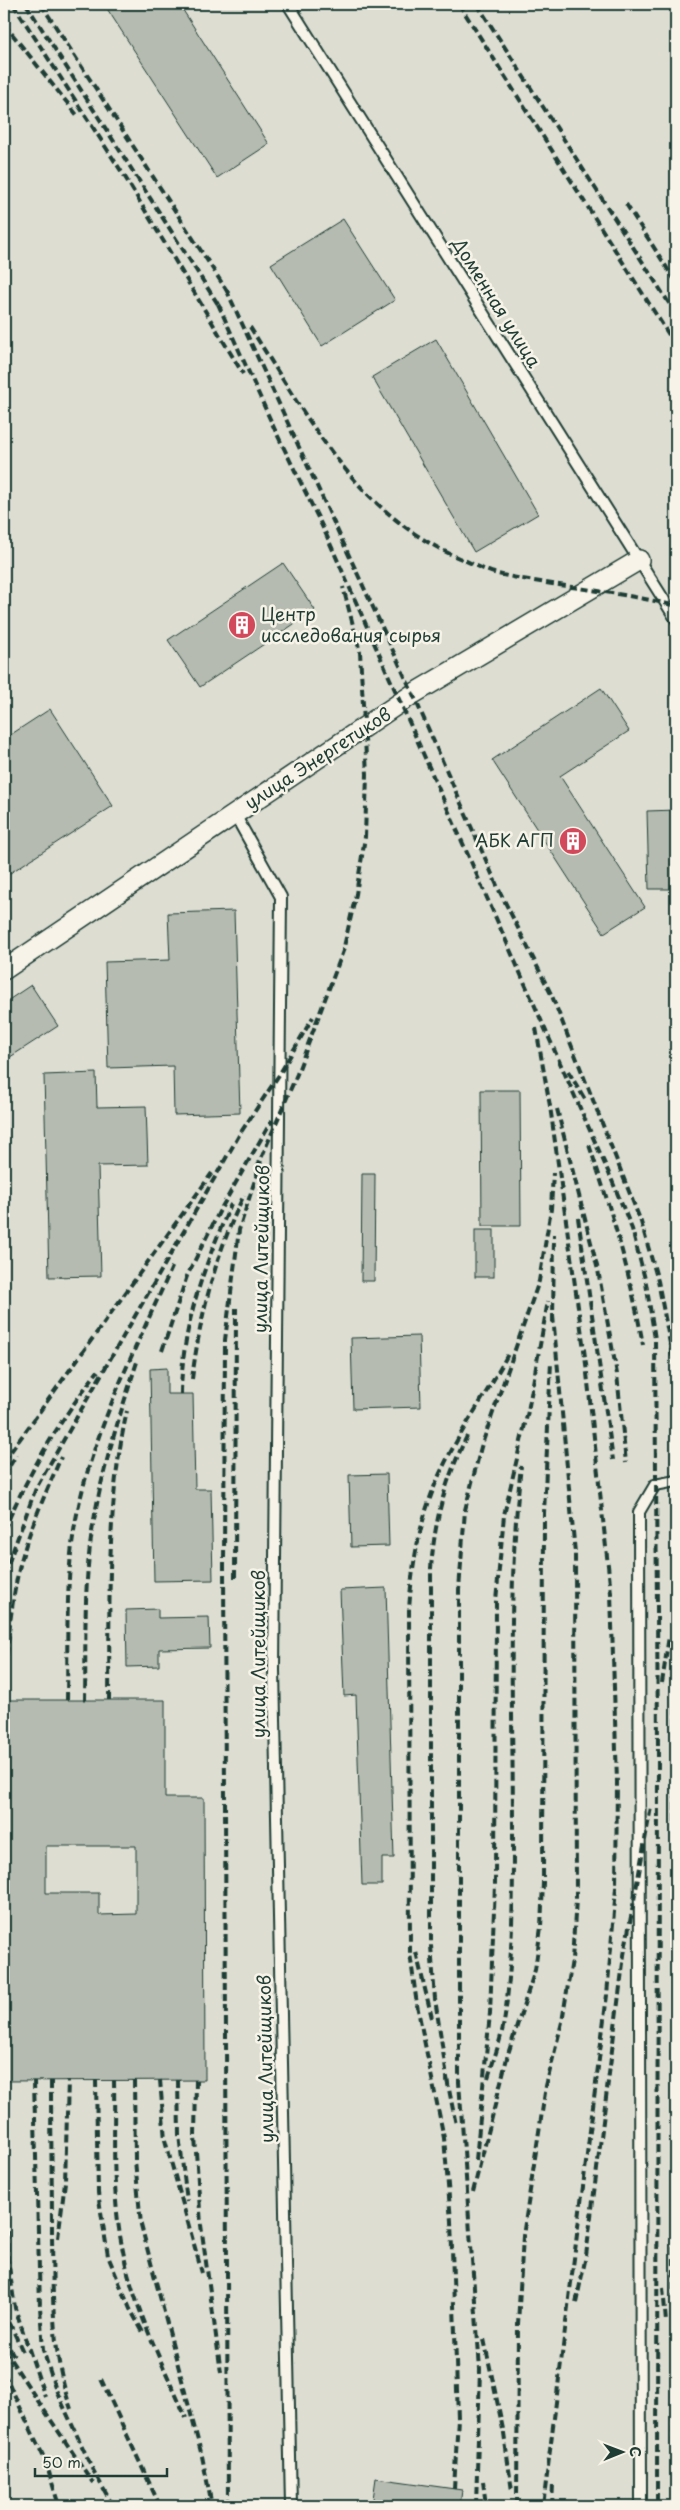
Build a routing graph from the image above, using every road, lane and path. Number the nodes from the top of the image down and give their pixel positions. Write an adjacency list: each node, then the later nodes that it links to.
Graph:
1 (288, 4): 2 (lane, Доменная улица)
2 (639, 560): 3 (lane, Доменная улица); 4 (street, улица Энергетиков)
3 (676, 619)
4 (234, 813): 5 (street, улица Энергетиков); 7 (lane, улица Литейщиков)
5 (4, 970)
6 (676, 1481): 8 (lane)
7 (291, 2506)
8 (641, 2506)

